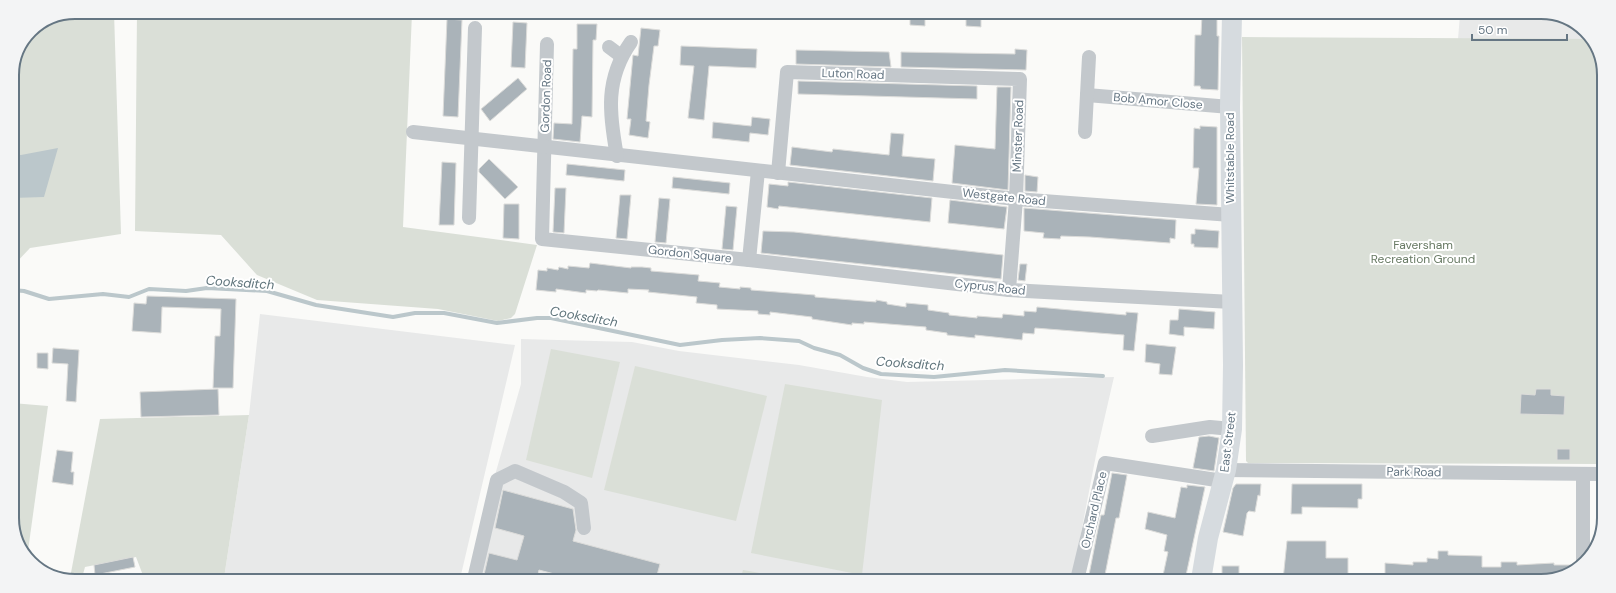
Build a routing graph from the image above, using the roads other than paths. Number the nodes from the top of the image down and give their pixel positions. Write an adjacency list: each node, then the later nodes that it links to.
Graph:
1 (1232, 19): 10 (main road, Whitstable Road)
2 (475, 28): 13 (street)
3 (631, 42): 6 (street)
4 (547, 44): 14 (street, Gordon Road)
5 (609, 47): 6 (street)
6 (621, 56): 15 (street)
7 (1089, 57): 9 (street)
8 (1020, 79): 17 (street, Luton Road); 18 (street, Minster Road)
9 (1087, 95): 10 (street, Bob Amor Close); 12 (street)
10 (1230, 107): 19 (main road, Whitstable Road)
11 (413, 132): 13 (street)
12 (1085, 132)
13 (471, 138): 14 (street); 20 (street)
14 (544, 147): 15 (street); 21 (street, Gordon Road)
15 (617, 156): 16 (street)
16 (758, 170): 17 (street); 22 (street, Gordon Square)
17 (778, 173): 18 (street, Westgate Road)
18 (1016, 199): 19 (street, Westgate Road); 23 (street, Minster Road)
19 (1231, 215): 24 (main road, Whitstable Road)
20 (469, 218)
21 (542, 239): 22 (street, Gordon Square)
22 (749, 260): 23 (street, Cyprus Road)
23 (1009, 290): 24 (street, Cyprus Road)
24 (1232, 302): 25 (main road, East Street)
25 (1232, 429): 26 (street); 29 (main road, East Street)
26 (1152, 436)
27 (1583, 474): 28 (street, Park Road); 29 (street, Park Road); 31 (street)
28 (1597, 474)
29 (1225, 476): 33 (street, Orchard Place); 34 (main road, East Street)
30 (584, 528): 32 (street)
31 (1583, 556)
32 (475, 574)
33 (1078, 574)
34 (1202, 574)

